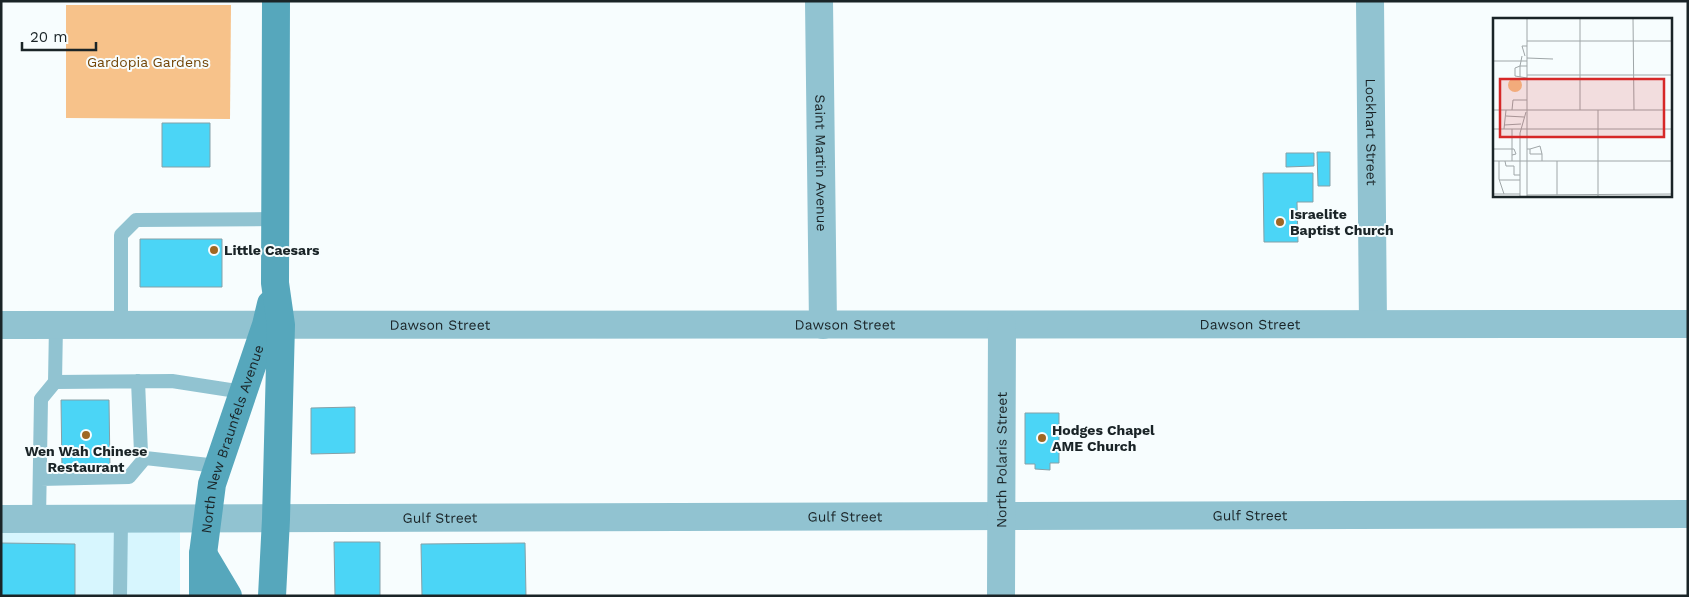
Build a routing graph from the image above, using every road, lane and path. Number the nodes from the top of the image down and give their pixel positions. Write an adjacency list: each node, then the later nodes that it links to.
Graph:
1 (276, 1): 4 (main road, North New Braunfels Avenue)
2 (820, 1): 11 (street, Saint Martin Avenue)
3 (1370, 1): 5 (street, Lockhart Street)
4 (275, 218): 9 (lane); 10 (main road, North New Braunfels Avenue)
5 (1373, 324): 6 (street, Dawson Street); 12 (street, Dawson Street)
6 (1688, 324)
7 (1, 325): 8 (street, Dawson Street)
8 (56, 325): 9 (street, Dawson Street); 14 (lane)
9 (122, 325): 10 (street, Dawson Street)
10 (273, 325): 11 (street, Dawson Street); 15 (main road, North New Braunfels Avenue); 22 (main road, North New Braunfels Avenue)
11 (823, 325): 12 (street, Dawson Street)
12 (1002, 325): 20 (street, North Polaris Street)
13 (138, 381): 14 (lane); 15 (lane); 16 (lane)
14 (55, 382): 18 (lane)
15 (243, 392): 17 (main road, North New Braunfels Avenue)
16 (145, 458): 17 (lane); 18 (lane)
17 (218, 466): 25 (main road, North New Braunfels Avenue)
18 (40, 479): 23 (lane)
19 (1688, 514): 20 (street, Gulf Street)
20 (1001, 517): 22 (street, Gulf Street); 31 (street, North Polaris Street)
21 (1, 519): 23 (street, Gulf Street)
22 (276, 519): 25 (street, Gulf Street); 30 (main road, North New Braunfels Avenue)
23 (39, 520): 24 (street, Gulf Street)
24 (121, 520): 25 (street, Gulf Street); 27 (lane)
25 (206, 520): 26 (main road, North New Braunfels Avenue)
26 (202, 554): 28 (main road, North New Braunfels Avenue); 29 (main road)
27 (120, 596)
28 (203, 596)
29 (228, 596)
30 (272, 596)
31 (1001, 596)

